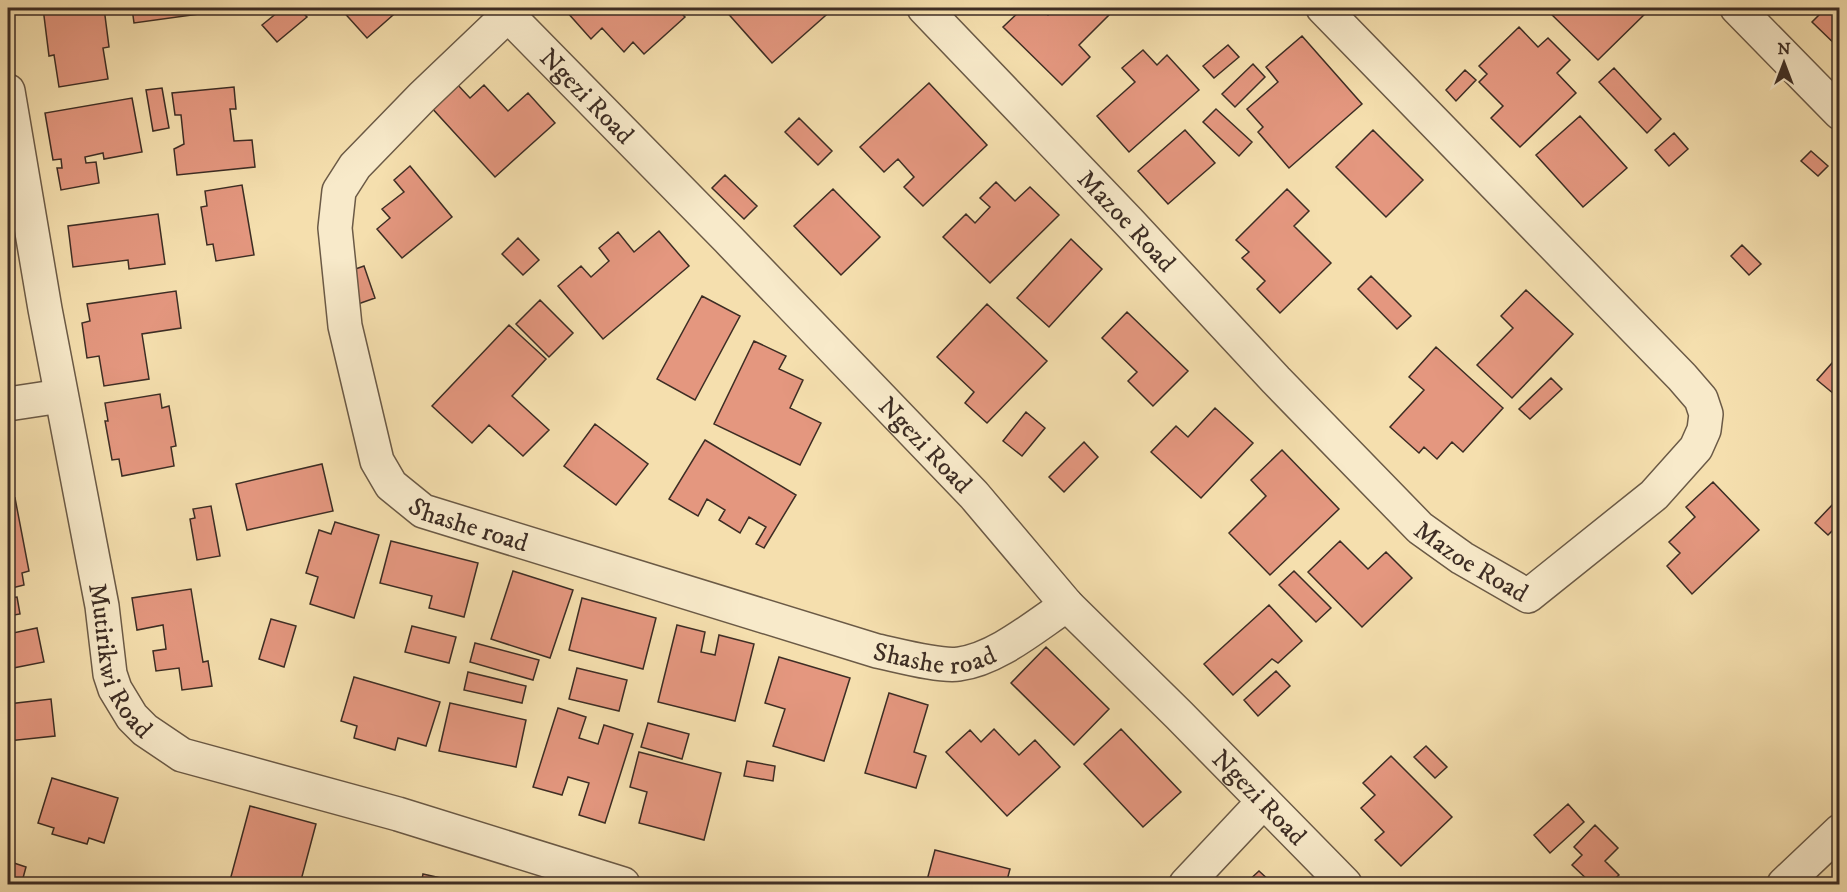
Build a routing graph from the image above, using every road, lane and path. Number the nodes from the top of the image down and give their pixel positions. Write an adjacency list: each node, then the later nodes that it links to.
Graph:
1 (924, 8): 2 (street, Mazoe Road)
2 (1323, 8)
3 (1737, 8): 6 (street)
4 (505, 11): 9 (street, Ngezi Road); 9 (street, Shashe road)
5 (8, 91): 7 (street, Mutirikwi Road)
6 (1839, 113)
7 (62, 396): 8 (street); 12 (street, Mutirikwi Road)
8 (8, 404)
9 (1067, 605): 10 (street, Ngezi Road)
10 (1263, 802): 13 (street); 14 (street, Ngezi Road)
11 (1839, 831): 15 (street)
12 (623, 885)
13 (1186, 885)
14 (1345, 885)
15 (1784, 885)

